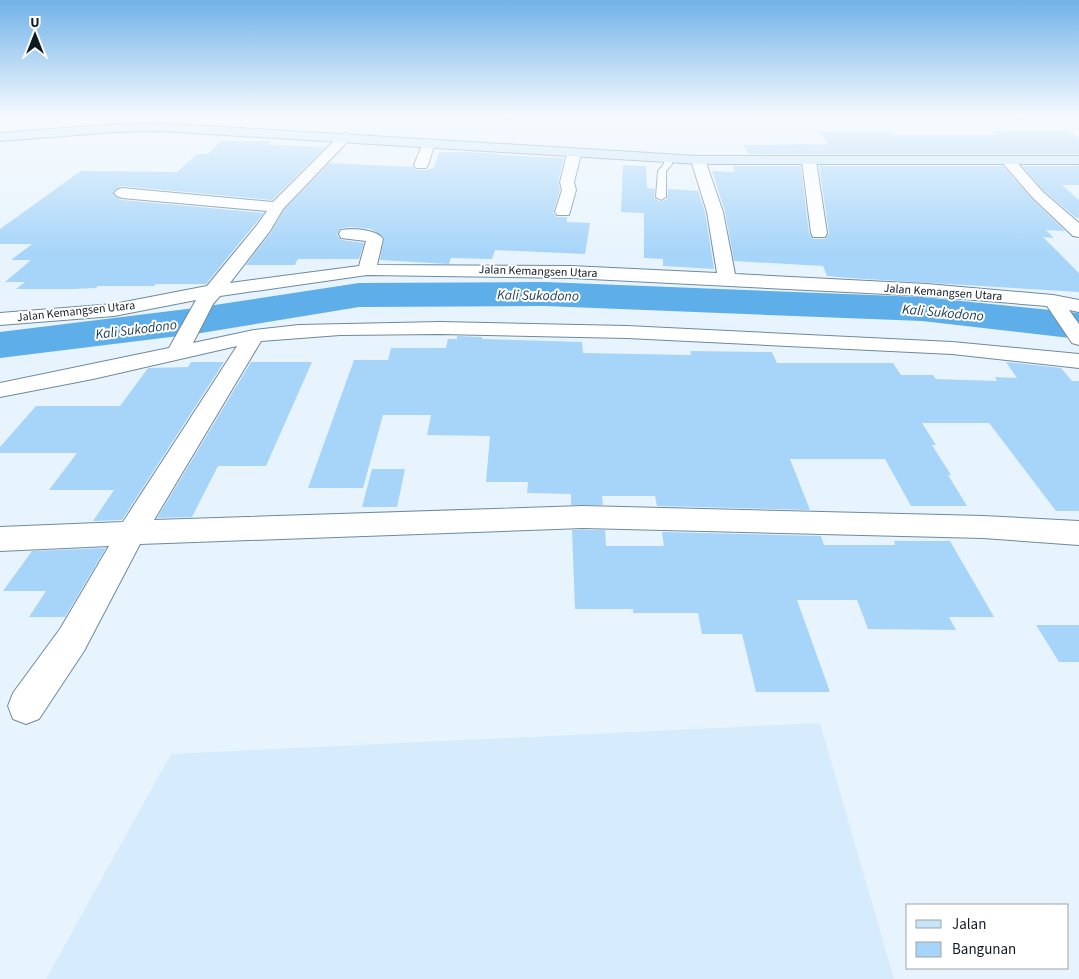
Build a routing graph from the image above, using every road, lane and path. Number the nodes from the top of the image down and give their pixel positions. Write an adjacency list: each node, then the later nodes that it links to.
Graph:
1 (698, 160): 19 (street)
2 (1007, 160): 15 (street)
3 (322, 161): 13 (street)
4 (423, 161): 10 (street)
5 (572, 161): 14 (street)
6 (668, 161): 12 (lane)
7 (774, 161): 8 (street)
8 (809, 161): 9 (street); 16 (street)
9 (871, 161)
10 (421, 165)
11 (122, 193): 13 (street)
12 (661, 197)
13 (277, 207): 20 (street)
14 (564, 212)
15 (1079, 232)
16 (819, 233)
17 (347, 234): 18 (street)
18 (367, 270): 19 (street, Jalan Kemangsen Utara); 20 (street, Jalan Kemangsen Utara)
19 (727, 279): 21 (street, Jalan Kemangsen Utara)
20 (209, 297): 22 (street, Jalan Kemangsen Utara); 25 (street)
21 (1064, 306): 24 (street)
22 (0, 318)
23 (254, 336): 25 (street); 26 (street); 28 (street)
24 (1079, 339)
25 (180, 347): 27 (street)
26 (1079, 361)
27 (0, 390)
28 (132, 532): 29 (street); 30 (street); 31 (street)
29 (1079, 533)
30 (0, 539)
31 (26, 706)

